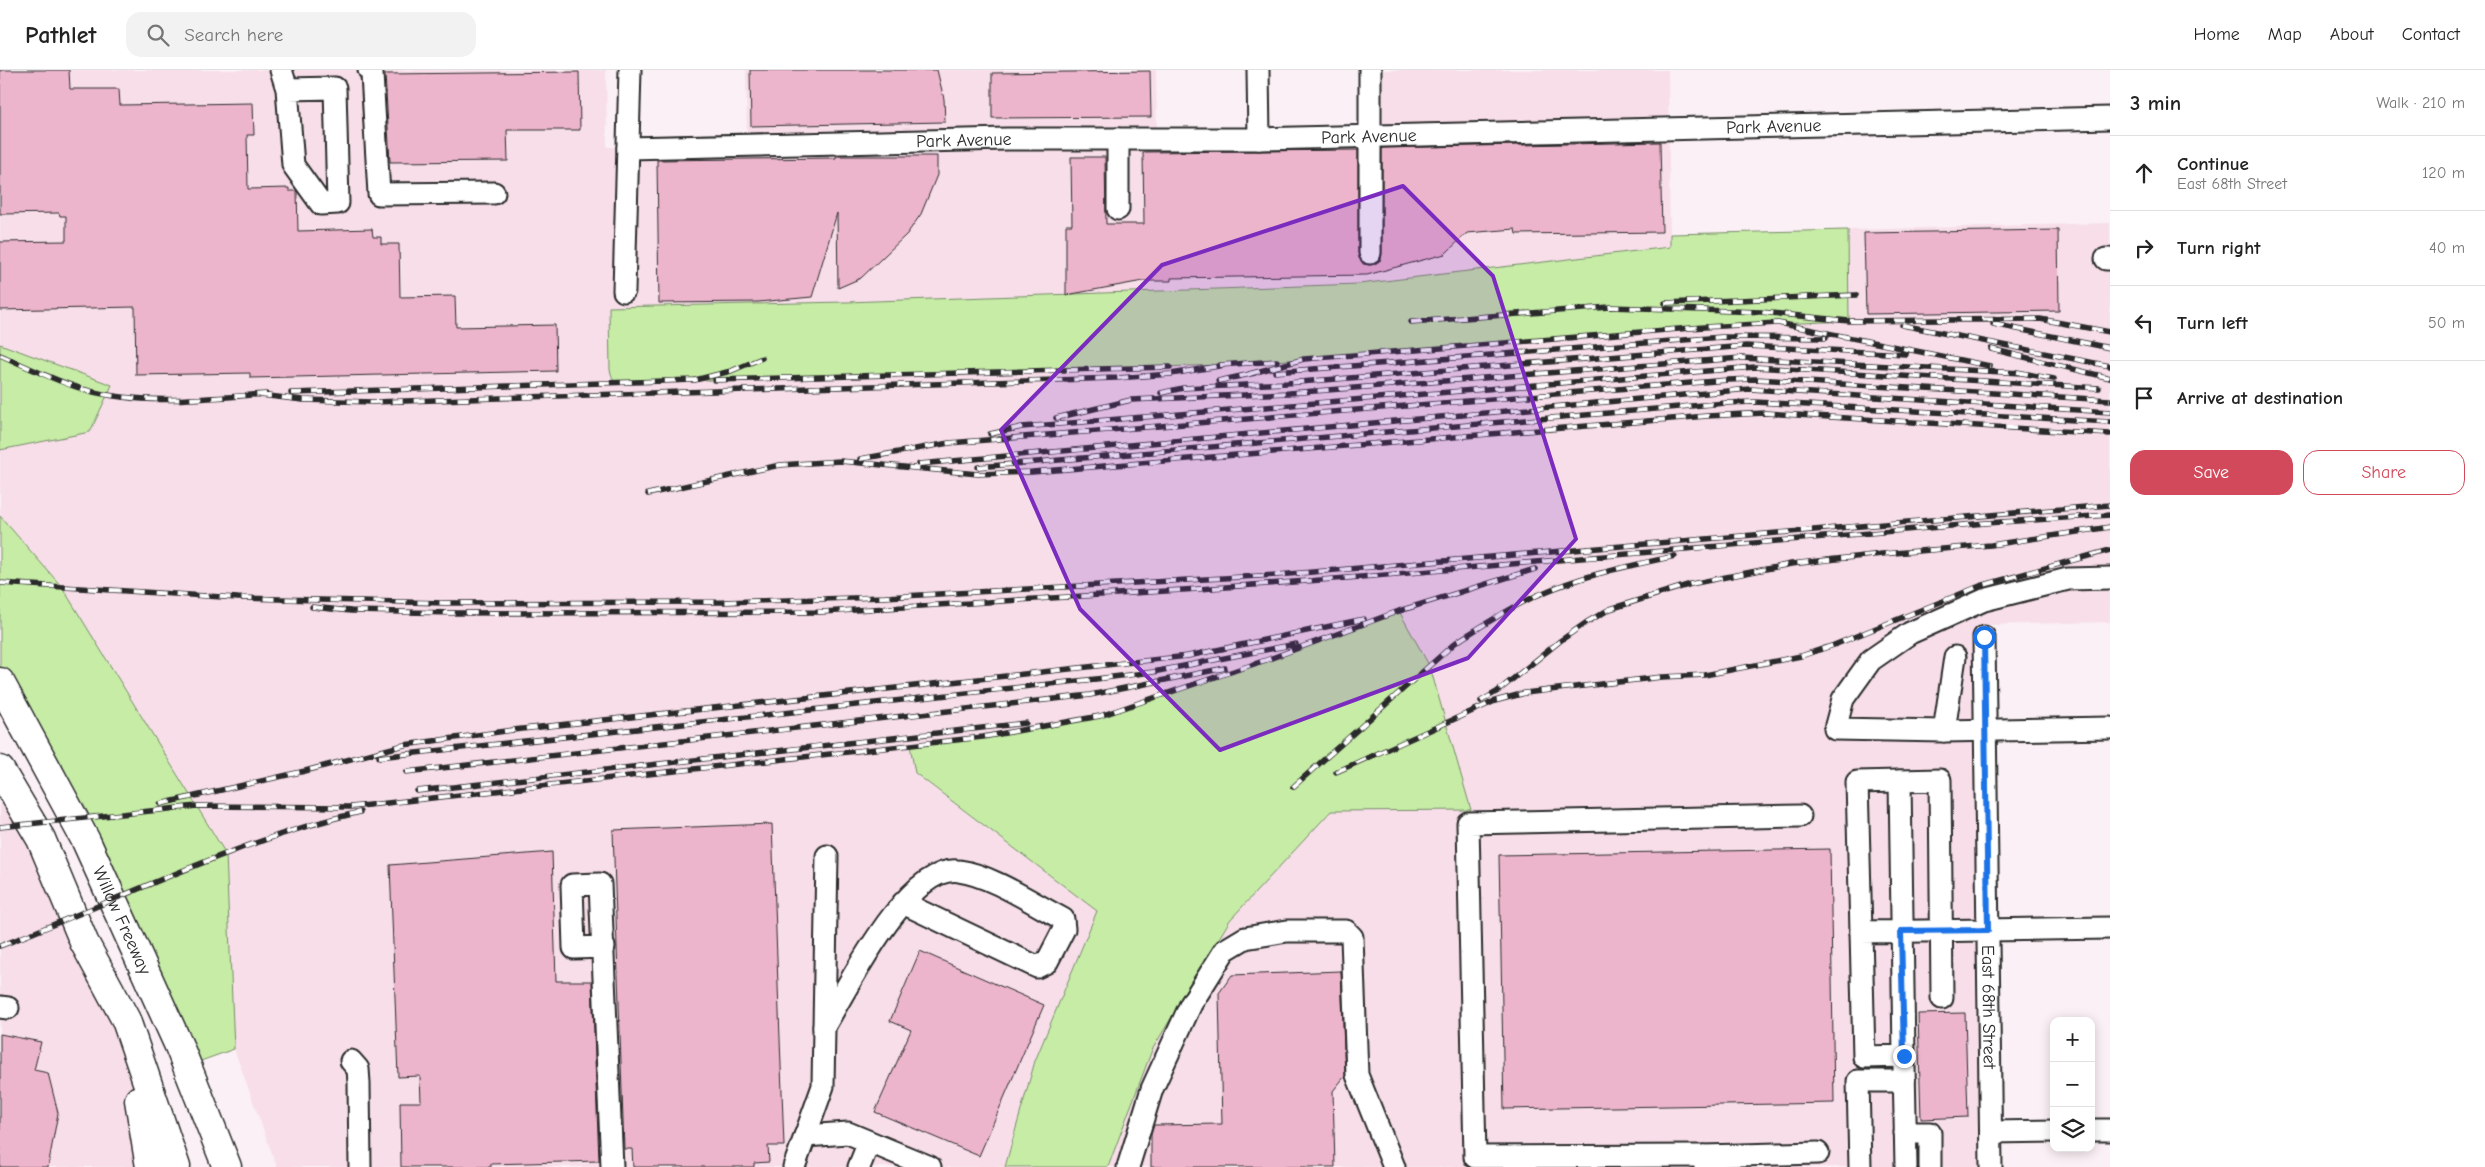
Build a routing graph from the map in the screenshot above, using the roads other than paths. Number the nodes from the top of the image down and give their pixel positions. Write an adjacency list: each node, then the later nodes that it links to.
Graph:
1 (369, 70): 11 (street)
2 (630, 70): 10 (street)
3 (1258, 70): 9 (street)
4 (1370, 70): 7 (street)
5 (284, 79): 5 (street)
6 (2110, 118): 7 (street, Park Avenue)
7 (1371, 134): 9 (street, Park Avenue); 13 (street)
8 (1118, 139): 9 (street, Park Avenue); 10 (street, Park Avenue); 12 (street)
9 (1259, 139)
10 (628, 148): 14 (street)
11 (494, 193)
12 (1118, 209)
13 (1370, 253)
14 (624, 290)
15 (2110, 578): 21 (street)
16 (1984, 637): 20 (street, East 68th Street)
17 (1955, 656): 21 (street)
18 (0, 682): 48 (highway, Willow Freeway)
19 (2110, 728): 20 (street)
20 (1984, 730): 21 (street); 28 (street, East 68th Street)
21 (1944, 731)
22 (0, 770): 34 (highway)
23 (1900, 781): 29 (street); 30 (street); 31 (street)
24 (1800, 816): 47 (street)
25 (828, 856): 35 (street)
26 (903, 903): 26 (street); 35 (street)
27 (2110, 928): 28 (street)
28 (1988, 930): 30 (street); 42 (street, East 68th Street)
29 (1901, 931): 30 (street); 31 (street); 36 (street)
30 (1942, 931): 33 (street)
31 (1861, 932): 36 (street)
32 (604, 947): 52 (street)
33 (1942, 998)
34 (126, 1020): 49 (highway); 50 (highway)
35 (824, 1026): 44 (street)
36 (1904, 1056): 38 (street)
37 (351, 1060): 51 (street)
38 (1904, 1081): 43 (street); 58 (street)
39 (2095, 1130): 40 (street)
40 (2110, 1130)
41 (2050, 1131): 42 (street)
42 (1991, 1132): 61 (street, East 68th Street)
43 (1905, 1133): 59 (street); 60 (street)
44 (805, 1136): 45 (street); 53 (street)
45 (869, 1142): 54 (street); 55 (street)
46 (1818, 1153): 47 (street)
47 (1704, 1162)
48 (226, 1166)
49 (150, 1167)
50 (176, 1167)
51 (360, 1167)
52 (612, 1167)
53 (794, 1167)
54 (859, 1167)
55 (930, 1167)
56 (1128, 1167): 57 (street)
57 (1394, 1167)
58 (1860, 1167)
59 (1906, 1167)
60 (1930, 1167)
61 (1992, 1167)

